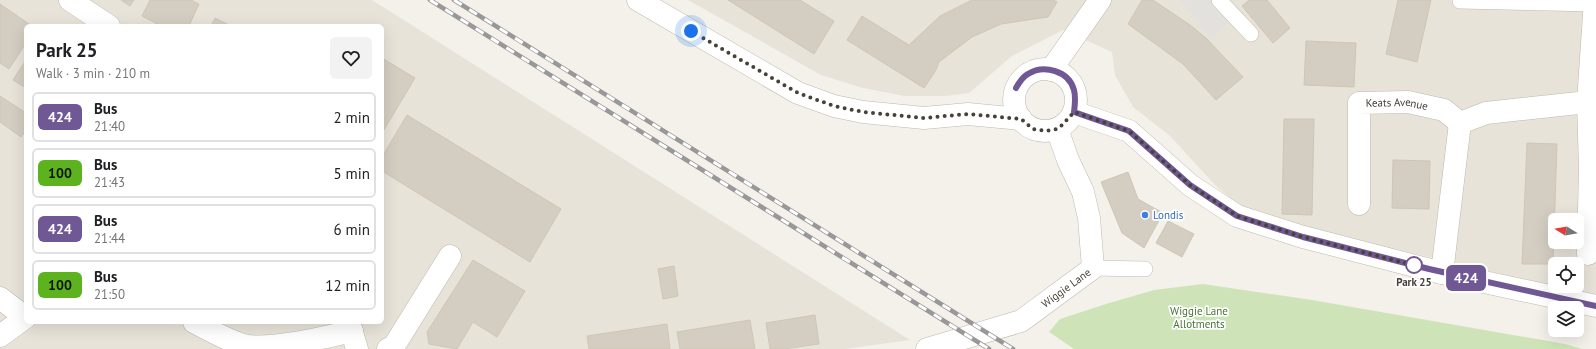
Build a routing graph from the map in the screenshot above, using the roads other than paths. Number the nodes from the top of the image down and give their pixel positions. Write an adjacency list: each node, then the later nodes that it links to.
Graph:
1 (70, 0): 7 (street)
2 (638, 0): 12 (street)
3 (1100, 0): 9 (street)
4 (1219, 0): 8 (lane)
5 (1460, 1): 6 (lane)
6 (1595, 2): 10 (street)
7 (105, 24)
8 (1251, 34)
9 (1051, 70): 11 (street); 12 (street)
10 (1588, 102): 13 (street); 16 (street)
11 (1074, 112): 14 (street); 20 (street)
12 (1021, 119): 14 (street)
13 (1460, 123): 15 (street, Keats Avenue); 20 (street)
14 (1057, 129): 18 (street, Wiggie Lane)
15 (1359, 204)
16 (1588, 254)
17 (450, 256): 28 (street)
18 (1093, 268): 19 (lane); 29 (street, Wiggie Lane)
19 (1145, 269)
20 (1442, 272): 22 (street)
21 (0, 298): 23 (street)
22 (1596, 306)
23 (24, 316)
24 (24, 318): 27 (street)
25 (198, 324): 26 (street)
26 (353, 334)
27 (0, 336)
28 (391, 348)
29 (927, 349)

